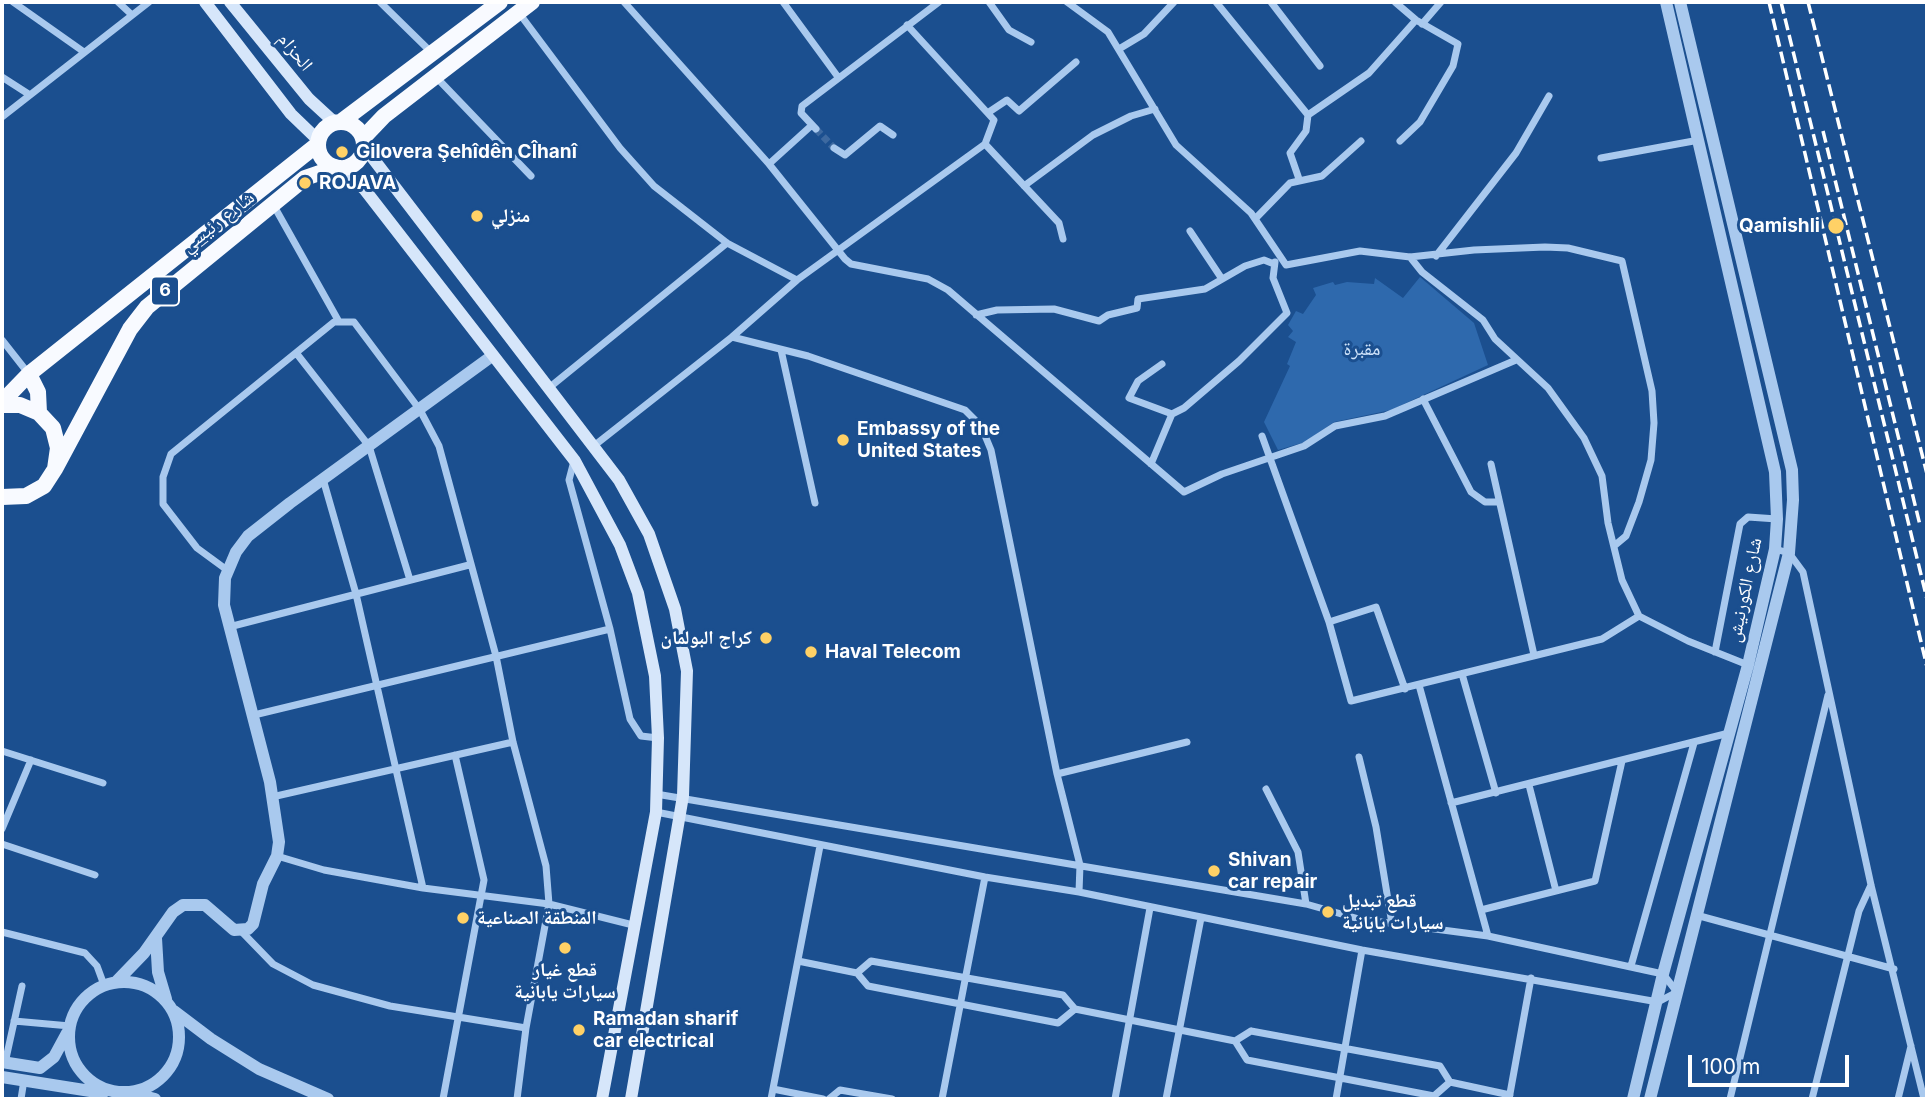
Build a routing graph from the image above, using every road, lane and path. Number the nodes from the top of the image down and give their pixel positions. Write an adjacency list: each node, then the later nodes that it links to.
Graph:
1 (13, 2): 27 (street)
2 (118, 2): 22 (street)
3 (149, 2): 22 (street)
4 (205, 2): 45 (main road)
5 (380, 2): 28 (street)
6 (500, 2): 28 (highway, شارع رئيسي)
7 (532, 2): 21 (highway, شارع رئيسي)
8 (624, 2): 50 (street)
9 (783, 2): 33 (street)
10 (939, 2): 24 (street)
11 (989, 2): 25 (street)
12 (1068, 2): 26 (street)
13 (1174, 2): 26 (street)
14 (1216, 2): 38 (street)
15 (1271, 2): 30 (street)
16 (1395, 2): 23 (street)
17 (1441, 2): 23 (street)
18 (1666, 2): 42 (street, شارع الكورنيش)
19 (1681, 2): 98 (street, شارع الكورنيش)
20 (237, 4): 40 (main road, الحزام)
21 (518, 12): 32 (highway, شارع رئيسي); 59 (street)
22 (132, 15): 27 (street)
23 (1419, 22): 38 (street); 44 (street)
24 (907, 25): 33 (street); 37 (street)
25 (1031, 42)
26 (1119, 48): 36 (street)
27 (84, 52): 34 (street)
28 (433, 54): 40 (highway, شارع رئيسي)
29 (1076, 62): 37 (street)
30 (1320, 66)
31 (2, 77): 34 (street)
32 (436, 77): 46 (highway, شارع رئيسي); 52 (street)
33 (838, 77): 50 (street)
34 (30, 95): 39 (street)
35 (1549, 96): 61 (street)
36 (1155, 109): 54 (street); 56 (street)
37 (989, 112): 47 (street)
38 (1308, 115): 53 (street)
39 (2, 117)
40 (338, 122): 45 (highway, شارع رئيسي); 46 (highway)
41 (892, 135): 48 (street)
42 (1700, 140): 49 (street); 95 (street, شارع الكورنيش)
43 (1361, 141): 53 (street)
44 (1400, 141)
45 (318, 142): 51 (highway); 76 (highway, شارع رئيسي / 6)
46 (364, 142): 51 (highway, شارع رئيسي); 77 (main road)
47 (985, 144): 54 (street); 60 (street)
48 (834, 148)
49 (1601, 158)
50 (769, 163): 60 (street)
51 (338, 168): 55 (highway, شارع رئيسي / 6); 73 (main road)
52 (531, 176)
53 (1299, 178): 56 (street)
54 (1024, 186): 58 (street)
55 (274, 205): 68 (street); 90 (highway, شارع رئيسي / 6)
56 (1255, 219): 63 (street)
57 (1190, 230): 65 (street)
58 (1063, 239)
59 (727, 243): 66 (street); 77 (street)
60 (840, 251): 66 (street); 67 (street)
61 (1436, 256): 62 (street); 96 (street)
62 (1410, 257): 63 (street); 74 (street)
63 (1281, 258): 64 (street)
64 (1274, 264): 65 (street); 82 (street)
65 (1222, 279): 67 (street)
66 (797, 280): 69 (street)
67 (976, 315): 88 (street)
68 (338, 320): 72 (street); 80 (street)
69 (732, 337): 71 (street); 84 (street)
70 (2, 341): 76 (street)
71 (781, 350): 93 (street); 128 (street)
72 (297, 354): 85 (street); 100 (street)
73 (492, 356): 80 (street); 87 (main road)
74 (1516, 360): 78 (street); 96 (street)
75 (1162, 364): 82 (street)
76 (29, 374): 79 (highway, شارع رئيسي / 6); 81 (highway)
77 (550, 387): 84 (main road)
78 (1423, 399): 86 (street); 94 (street)
79 (2, 404): 81 (highway, شارع رئيسي)
80 (420, 410): 85 (street); 99 (street)
81 (39, 413): 90 (highway)
82 (1172, 414): 88 (street)
83 (1262, 436): 86 (street)
84 (594, 445): 87 (main road); 134 (main road)
85 (369, 446): 91 (street); 101 (street)
86 (1271, 459): 88 (street); 104 (street)
87 (575, 461): 106 (street); 118 (main road)
88 (1151, 464)
89 (1491, 464): 94 (street)
90 (55, 469): 92 (highway, شارع رئيسي)
91 (323, 479): 100 (street); 102 (street)
92 (2, 497)
93 (815, 502)
94 (1499, 502): 108 (street)
95 (1777, 519): 97 (street, شارع الكورنيش); 107 (street)
96 (1615, 546): 103 (street)
97 (1775, 549): 98 (street); 110 (street, شارع الكورنيش)
98 (1789, 553): 115 (street); 155 (street, شارع الكورنيش)
99 (469, 565): 101 (street); 109 (street)
100 (227, 570): 105 (street)
101 (410, 580): 102 (street)
102 (356, 594): 105 (street); 112 (street)
103 (1639, 616): 107 (street); 108 (street)
104 (1329, 622): 114 (street); 114 (street)
105 (229, 627): 116 (street)
106 (610, 629): 109 (street); 118 (street)
107 (1715, 652): 110 (street)
108 (1534, 654): 111 (street)
109 (496, 656): 112 (street); 120 (street)
110 (1748, 664): 117 (street, شارع الكورنيش)
111 (1462, 674): 113 (street); 132 (street)
112 (377, 685): 116 (street); 127 (street)
113 (1419, 685): 114 (street); 136 (street)
114 (1405, 689)
115 (1829, 691): 146 (street); 161 (street)
116 (254, 715): 135 (street)
117 (1729, 733): 121 (street); 170 (street, شارع الكورنيش)
118 (658, 738): 133 (main road)
119 (1187, 741): 128 (street)
120 (513, 742): 123 (street); 151 (street)
121 (1694, 743): 126 (street); 167 (street)
122 (2, 751): 125 (street)
123 (455, 755): 127 (street); 150 (street)
124 (1359, 757): 157 (street)
125 (31, 760): 129 (street); 139 (street)
126 (1622, 761): 130 (street); 148 (street)
127 (397, 768): 135 (street); 147 (street)
128 (1057, 774): 143 (street)
129 (103, 783)
130 (1529, 785): 132 (street); 148 (street)
131 (1266, 789): 152 (street)
132 (1496, 793): 136 (street)
133 (656, 794): 134 (street); 137 (main road)
134 (683, 796): 138 (main road); 143 (street)
135 (272, 797): 142 (street)
136 (1451, 803): 154 (street)
137 (656, 812): 138 (street); 158 (main road)
138 (678, 818): 141 (street); 204 (main road)
139 (2, 829)
140 (2, 844): 144 (street)
141 (820, 846): 145 (street); 166 (street)
142 (277, 856): 147 (street); 159 (street)
143 (1080, 865): 149 (street); 152 (street)
144 (95, 874)
145 (985, 877): 149 (street); 171 (street)
146 (1871, 885): 165 (street); 168 (street)
147 (423, 888): 150 (street)
148 (1556, 891): 154 (street)
149 (1079, 892): 153 (street)
150 (482, 895): 151 (street); 181 (street)
151 (549, 904): 158 (street); 185 (street)
152 (1306, 904): 157 (street)
153 (1150, 908): 156 (street); 182 (street)
154 (1481, 910): 162 (street)
155 (1696, 915): 161 (street); 176 (street, شارع الكورنيش)
156 (1201, 918): 164 (street); 186 (street)
157 (1392, 924): 162 (street)
158 (633, 925): 203 (main road)
159 (241, 931): 163 (street); 181 (street)
160 (2, 932): 174 (street)
161 (1770, 935): 165 (street); 215 (street)
162 (1488, 936): 167 (street)
163 (156, 937): 173 (street); 179 (street)
164 (1362, 950): 172 (street); 189 (street)
165 (1847, 956): 168 (street); 216 (street)
166 (798, 961): 169 (street); 195 (street)
167 (1631, 966): 170 (street)
168 (1894, 969): 188 (street)
169 (857, 974): 171 (street); 178 (street)
170 (1663, 974): 176 (street); 177 (street, شارع الكورنيش)
171 (966, 978): 178 (street); 180 (street)
172 (1531, 978): 177 (street); 197 (street)
173 (117, 981): 174 (street); 179 (street)
174 (104, 985): 184 (street)
175 (22, 986): 183 (street)
176 (1677, 992): 177 (street); 214 (street, شارع الكورنيش)
177 (1658, 1002): 213 (street, شارع الكورنيش)
178 (961, 1004): 180 (street); 209 (street)
179 (170, 1005): 196 (street); 200 (street)
180 (1075, 1009): 182 (street)
181 (459, 1017): 185 (street); 201 (street)
182 (1130, 1020): 186 (street); 210 (street)
183 (14, 1021): 184 (street); 190 (street)
184 (69, 1026): 190 (street); 196 (street)
185 (526, 1028): 202 (street)
186 (1179, 1030): 187 (street); 211 (street)
187 (1235, 1041): 189 (street); 192 (street)
188 (1912, 1044): 217 (street); 218 (street)
189 (1345, 1048): 192 (street); 194 (street)
190 (3, 1063)
191 (2, 1077): 193 (street)
192 (1339, 1078): 194 (street); 212 (street)
193 (24, 1080): 196 (street); 198 (street)
194 (1450, 1082): 197 (street)
195 (773, 1089): 205 (street); 206 (street)
196 (127, 1092): 199 (street)
197 (1510, 1097)
198 (21, 1099)
199 (155, 1099)
200 (328, 1099)
201 (443, 1099)
202 (517, 1099)
203 (602, 1099)
204 (631, 1099)
205 (771, 1099)
206 (823, 1099)
207 (829, 1099): 208 (street)
208 (892, 1099)
209 (942, 1099)
210 (1115, 1099)
211 (1166, 1099)
212 (1336, 1099)
213 (1633, 1099)
214 (1650, 1099)
215 (1730, 1099)
216 (1812, 1099)
217 (1898, 1099)
218 (1924, 1099)

